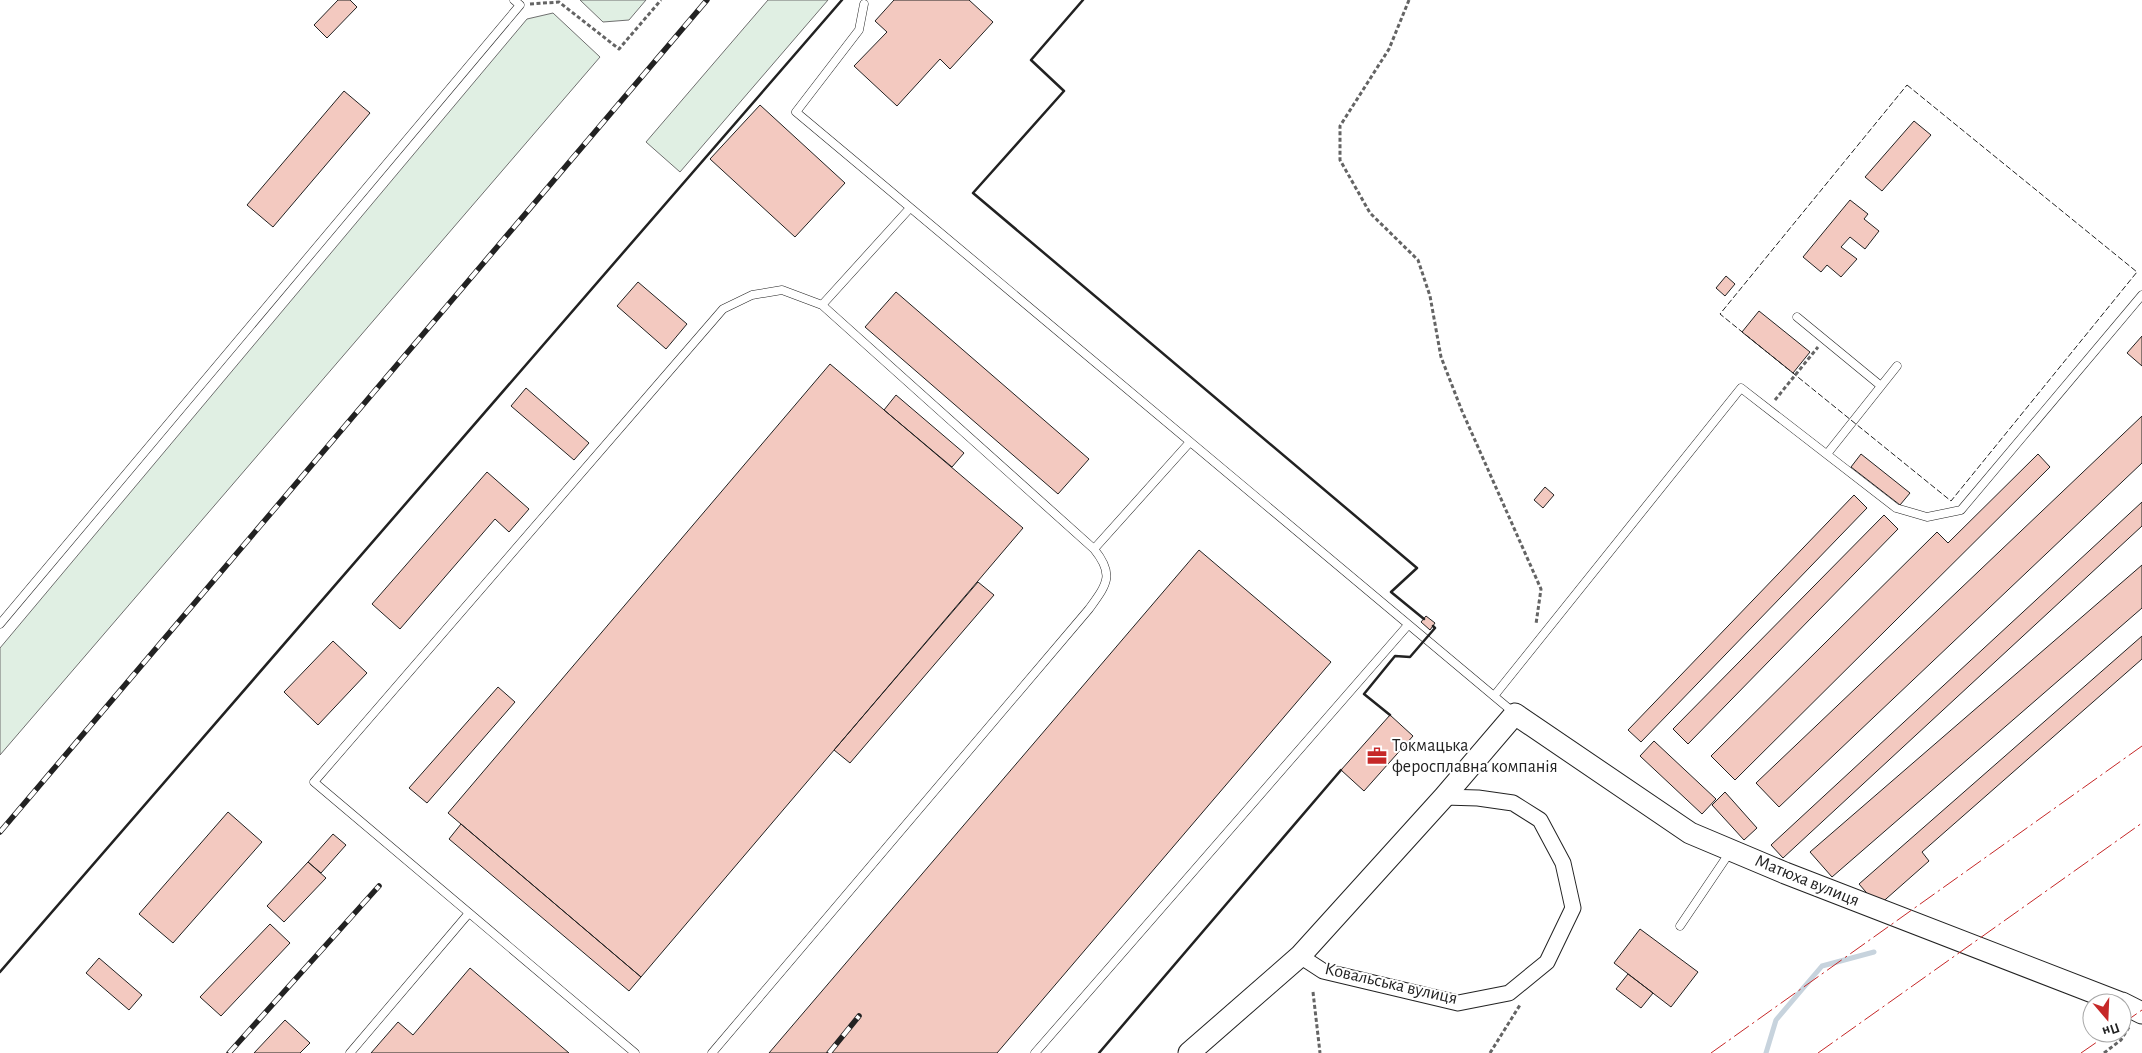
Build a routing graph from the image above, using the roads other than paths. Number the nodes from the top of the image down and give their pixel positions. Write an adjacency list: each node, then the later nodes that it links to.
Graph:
1 (517, 2): 12 (lane)
2 (864, 4): 3 (lane)
3 (910, 208): 5 (lane); 9 (lane)
4 (2142, 296): 10 (lane)
5 (822, 305): 11 (lane); 18 (lane)
6 (1797, 317): 8 (lane)
7 (1897, 366): 8 (lane)
8 (1881, 386): 10 (lane)
9 (1190, 442): 11 (lane); 13 (lane)
10 (1827, 454): 14 (lane)
11 (1094, 549): 24 (lane)
12 (0, 624)
13 (1408, 625): 14 (lane); 25 (lane)
14 (1494, 696): 15 (lane)
15 (1515, 714): 16 (street, Ковальська вулиця); 17 (street, Матюха вулиця)
16 (1444, 797): 20 (street, Ковальська вулиця); 20 (street, Ковальська вулиця)
17 (1731, 850): 19 (lane); 21 (street, Матюха вулиця)
18 (469, 913): 22 (lane); 23 (lane)
19 (1680, 926)
20 (1300, 956): 26 (street, Ковальська вулиця)
21 (2095, 993)
22 (350, 1053)
23 (635, 1053)
24 (712, 1053)
25 (1035, 1053)
26 (1190, 1053)

